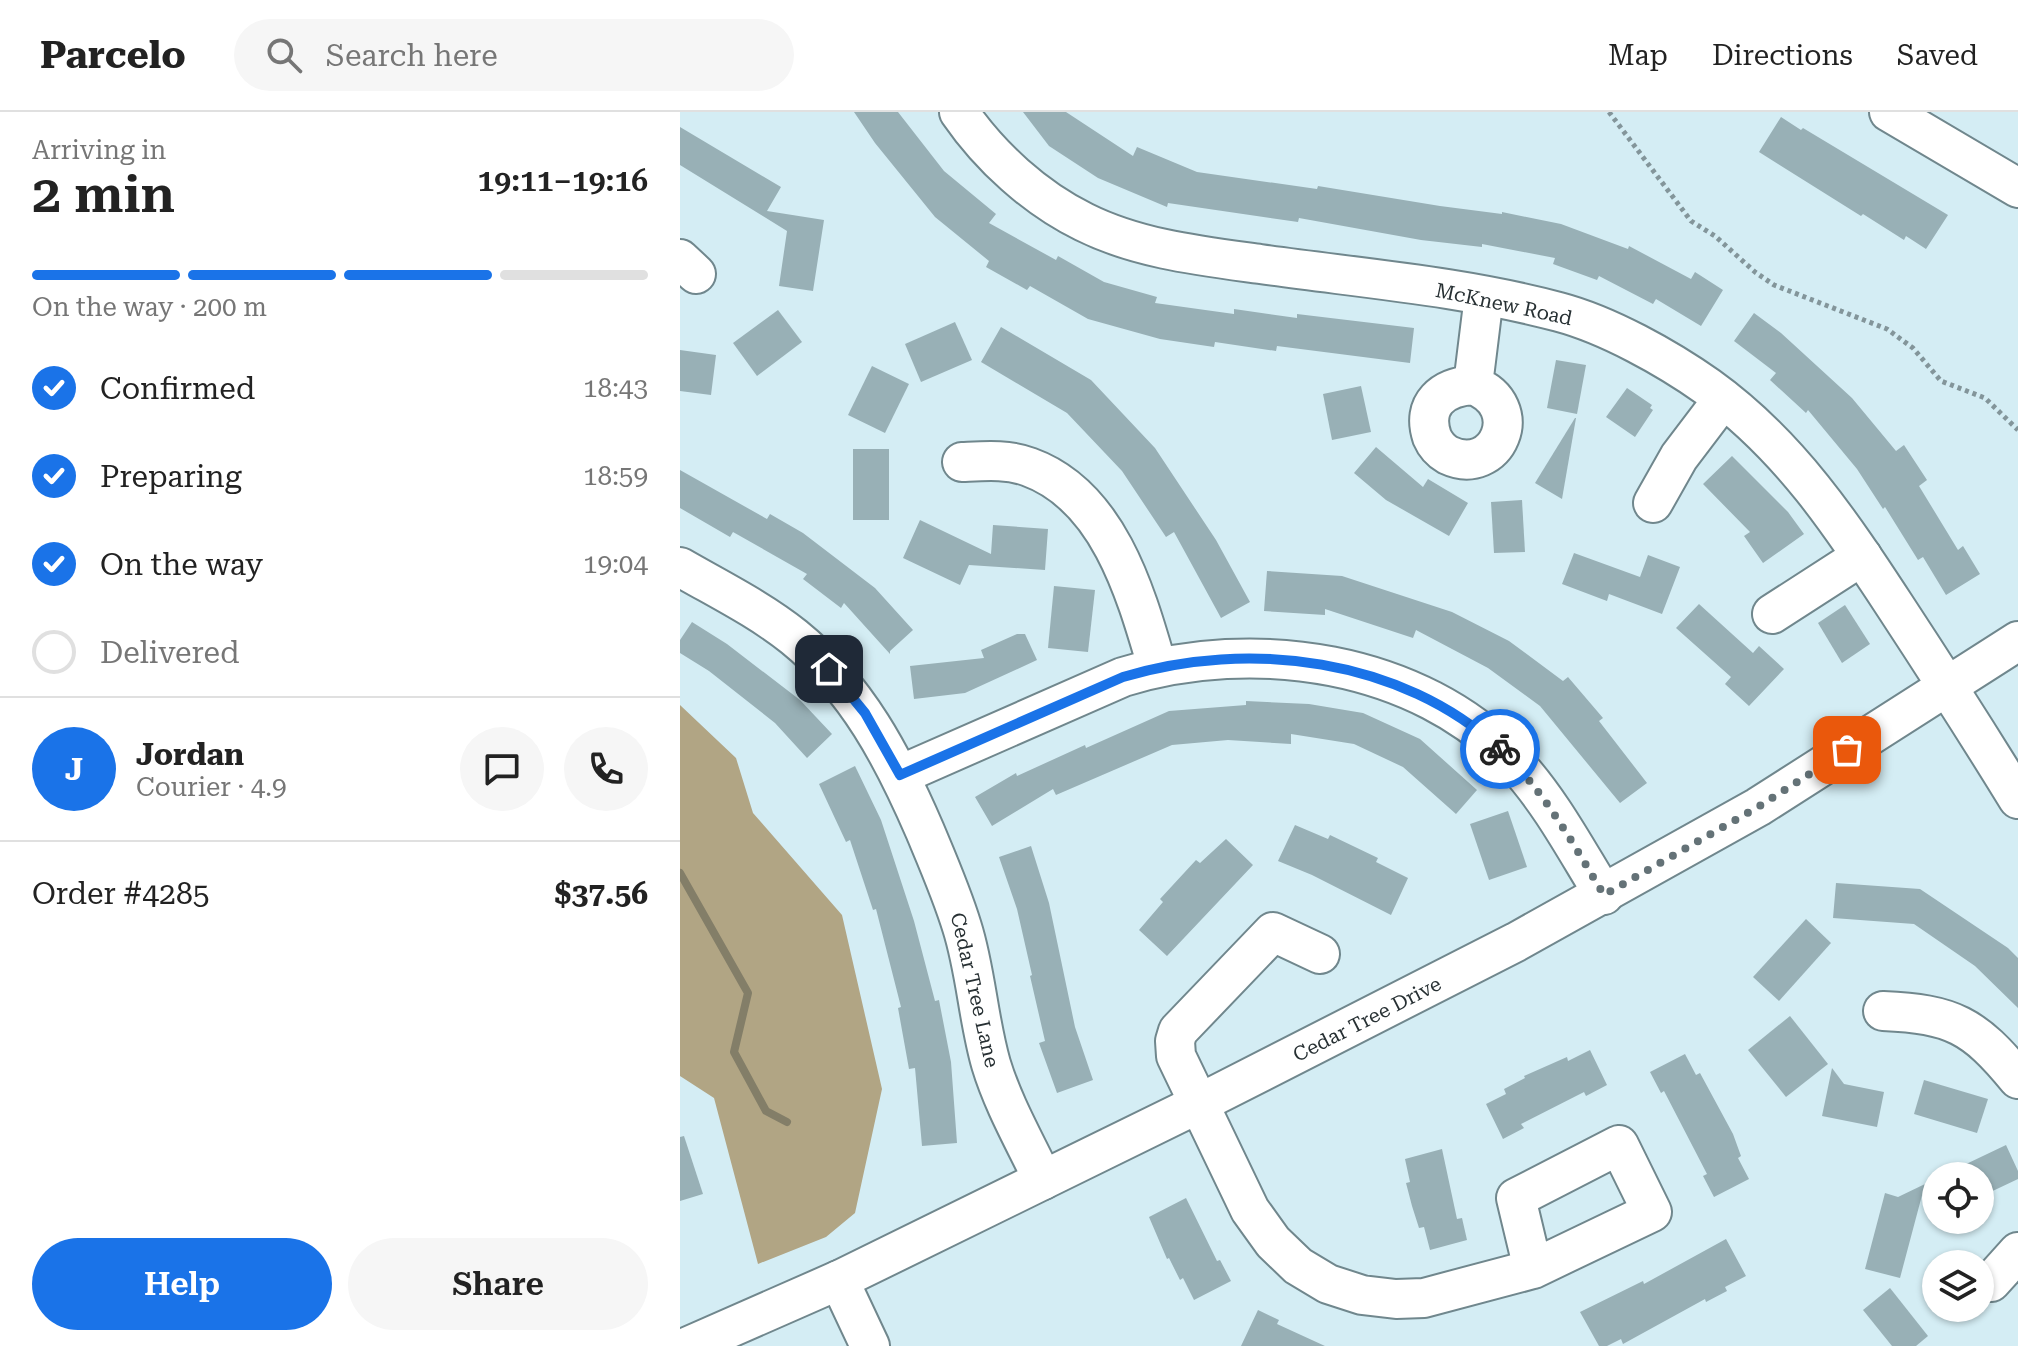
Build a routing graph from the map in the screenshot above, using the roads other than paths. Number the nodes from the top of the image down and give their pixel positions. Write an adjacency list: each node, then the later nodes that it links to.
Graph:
1 (959, 112): 4 (street, McKnew Road)
2 (1889, 112): 3 (street)
3 (2016, 182)
4 (1484, 296): 5 (street); 6 (street, McKnew Road)
5 (1473, 385)
6 (1723, 399): 8 (street); 9 (street, McKnew Road)
7 (962, 462): 13 (street)
8 (1653, 503)
9 (1862, 556): 11 (street); 14 (street, McKnew Road)
10 (680, 567): 15 (street, Cedar Tree Lane)
11 (1772, 614)
12 (2018, 641): 14 (street, Cedar Tree Drive)
13 (1157, 666): 15 (street); 17 (street)
14 (1947, 686): 16 (street, McKnew Road); 17 (street, Cedar Tree Drive)
15 (900, 775): 22 (street, Cedar Tree Lane)
16 (2018, 799)
17 (1604, 895): 21 (street, Cedar Tree Drive)
18 (1320, 954): 21 (street)
19 (1883, 1011): 20 (street)
20 (2018, 1079)
21 (1200, 1103): 22 (street, Cedar Tree Drive); 24 (street)
22 (1043, 1180): 26 (street, Cedar Tree Drive)
23 (2018, 1252): 25 (street)
24 (1533, 1269)
25 (1994, 1279)
26 (839, 1280): 27 (street, Cedar Tree Drive); 28 (street)
27 (689, 1346)
28 (870, 1346)

